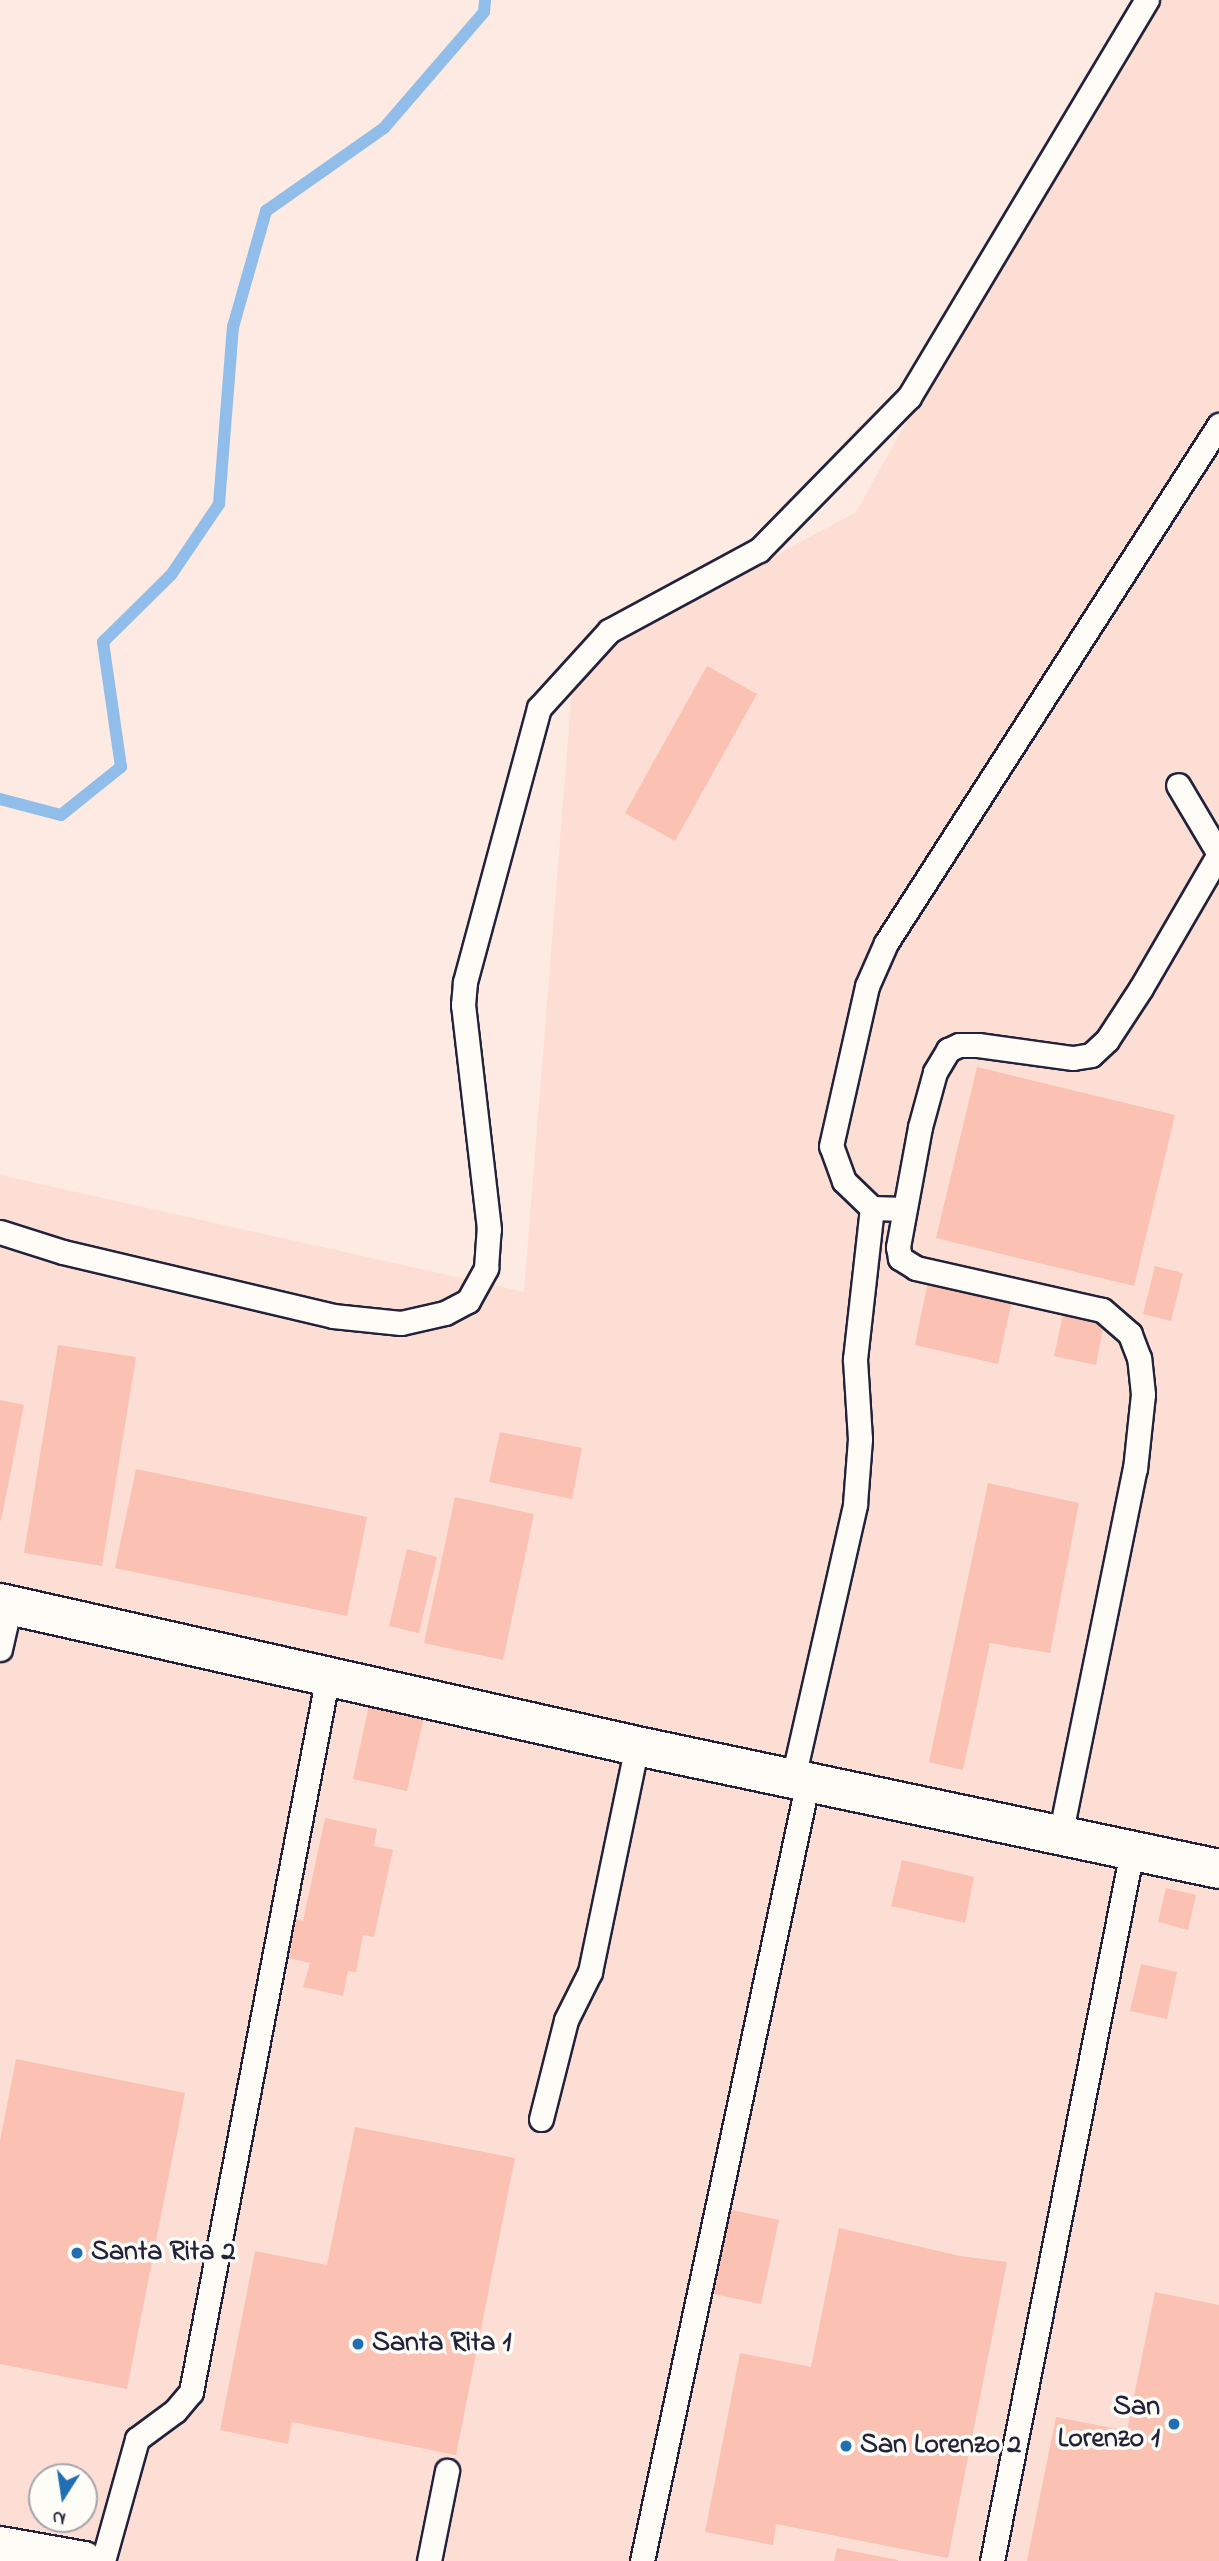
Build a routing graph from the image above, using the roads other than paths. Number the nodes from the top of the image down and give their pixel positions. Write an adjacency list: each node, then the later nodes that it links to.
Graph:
1 (1147, 0): 7 (lane)
2 (1219, 425): 5 (lane)
3 (1178, 785): 4 (lane)
4 (1219, 855): 6 (lane)
5 (872, 1208): 6 (lane); 12 (lane)
6 (904, 1209): 13 (lane)
7 (0, 1232)
8 (5, 1604): 9 (lane); 10 (street)
9 (0, 1649)
10 (328, 1675): 11 (street); 20 (lane)
11 (636, 1746): 12 (street); 16 (lane)
12 (800, 1779): 13 (street); 22 (lane)
13 (1060, 1836): 14 (street)
14 (1132, 1851): 15 (street); 23 (lane)
15 (1219, 1869)
16 (541, 2119)
17 (447, 2471): 21 (lane)
18 (0, 2546): 19 (street)
19 (84, 2561)
20 (103, 2561)
21 (429, 2561)
22 (642, 2561)
23 (992, 2561)

